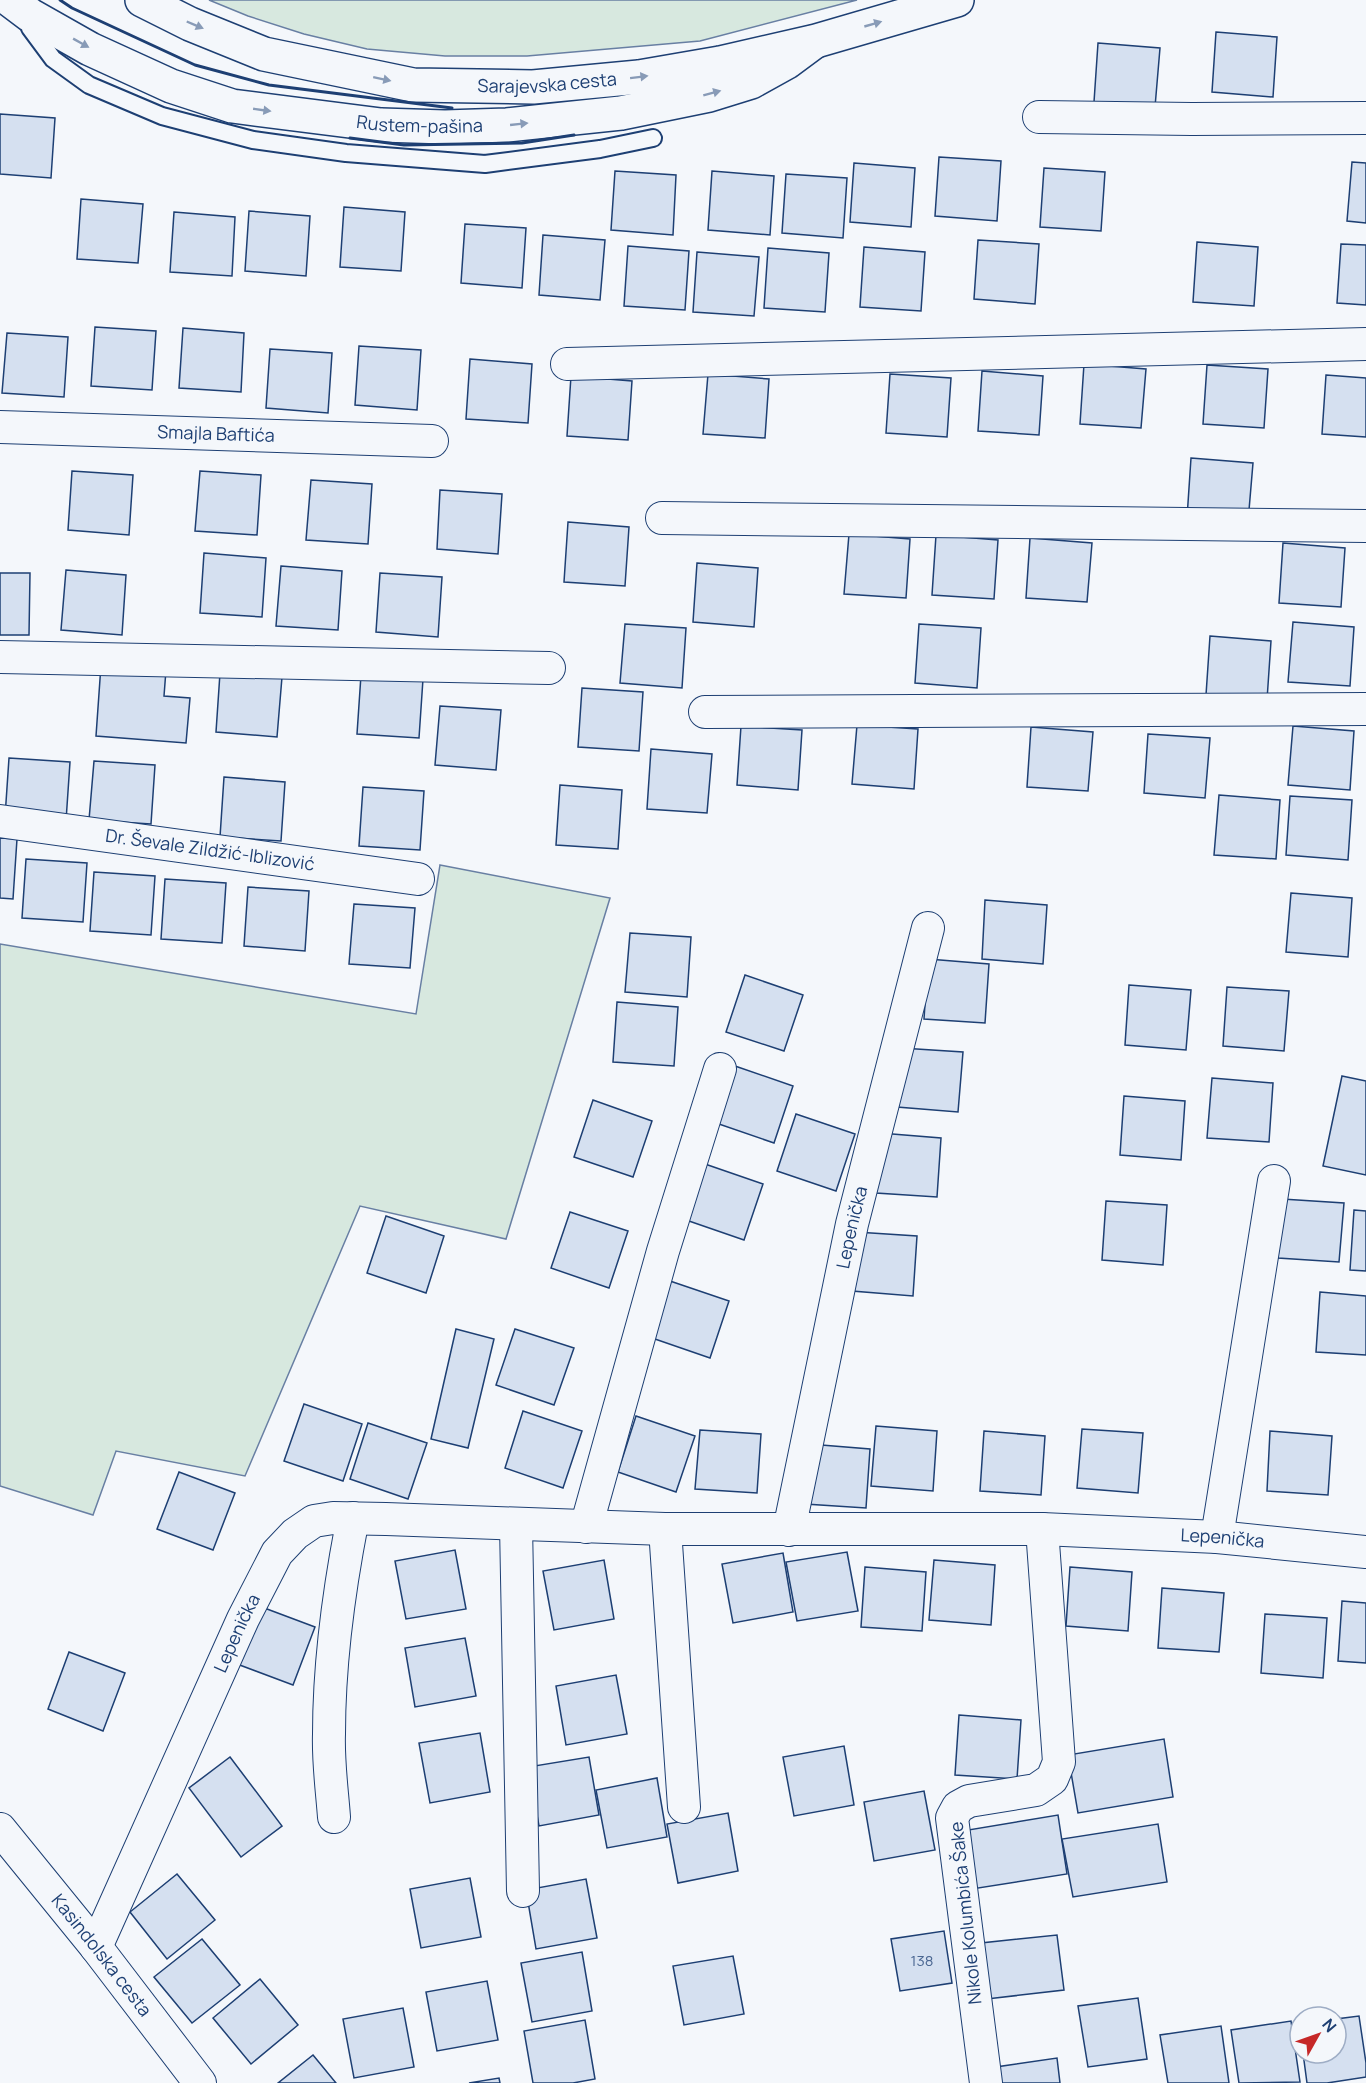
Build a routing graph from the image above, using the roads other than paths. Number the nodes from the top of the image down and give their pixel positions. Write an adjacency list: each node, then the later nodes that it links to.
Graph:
1 (142, 0): 4 (main road, Sarajevska cesta, one-way to 4)
2 (957, 0): 4 (main road, Sarajevska cesta, one-way to 2)
3 (20, 7): 4 (main road, Rustem-pašina, one-way to 4); 7 (lane, Rustem-pašina)
4 (816, 41)
5 (1039, 117): 6 (street)
6 (1366, 118)
7 (653, 138)
8 (1366, 344): 9 (street)
9 (567, 364)
10 (0, 427): 11 (street, Smajla Baftića)
11 (432, 441)
12 (662, 518): 13 (street)
13 (1366, 526)
14 (0, 657): 15 (street)
15 (549, 668)
16 (1366, 709): 17 (street)
17 (705, 712)
18 (0, 821): 19 (street, Dr. Ševale Zildžić-Iblizović)
19 (418, 879)
20 (928, 928): 28 (street, Lepenička)
21 (720, 1068): 25 (street)
22 (1274, 1181): 29 (street)
23 (353, 1518): 24 (street, Lepenička); 32 (street); 35 (street, Lepenička)
24 (516, 1525): 25 (street, Lepenička); 34 (street)
25 (586, 1527): 26 (street, Lepenička)
26 (665, 1529): 28 (street, Lepenička); 31 (street)
27 (1042, 1529): 28 (street, Lepenička); 29 (street, Lepenička); 37 (street, Nikole Kolumbića Šake)
28 (789, 1530)
29 (1217, 1537): 30 (street, Lepenička)
30 (1366, 1552)
31 (684, 1806)
32 (334, 1817)
33 (0, 1829): 35 (street, Kasindolska cesta)
34 (523, 1891)
35 (96, 1947): 36 (street, Kasindolska cesta)
36 (200, 2083)
37 (986, 2083)

